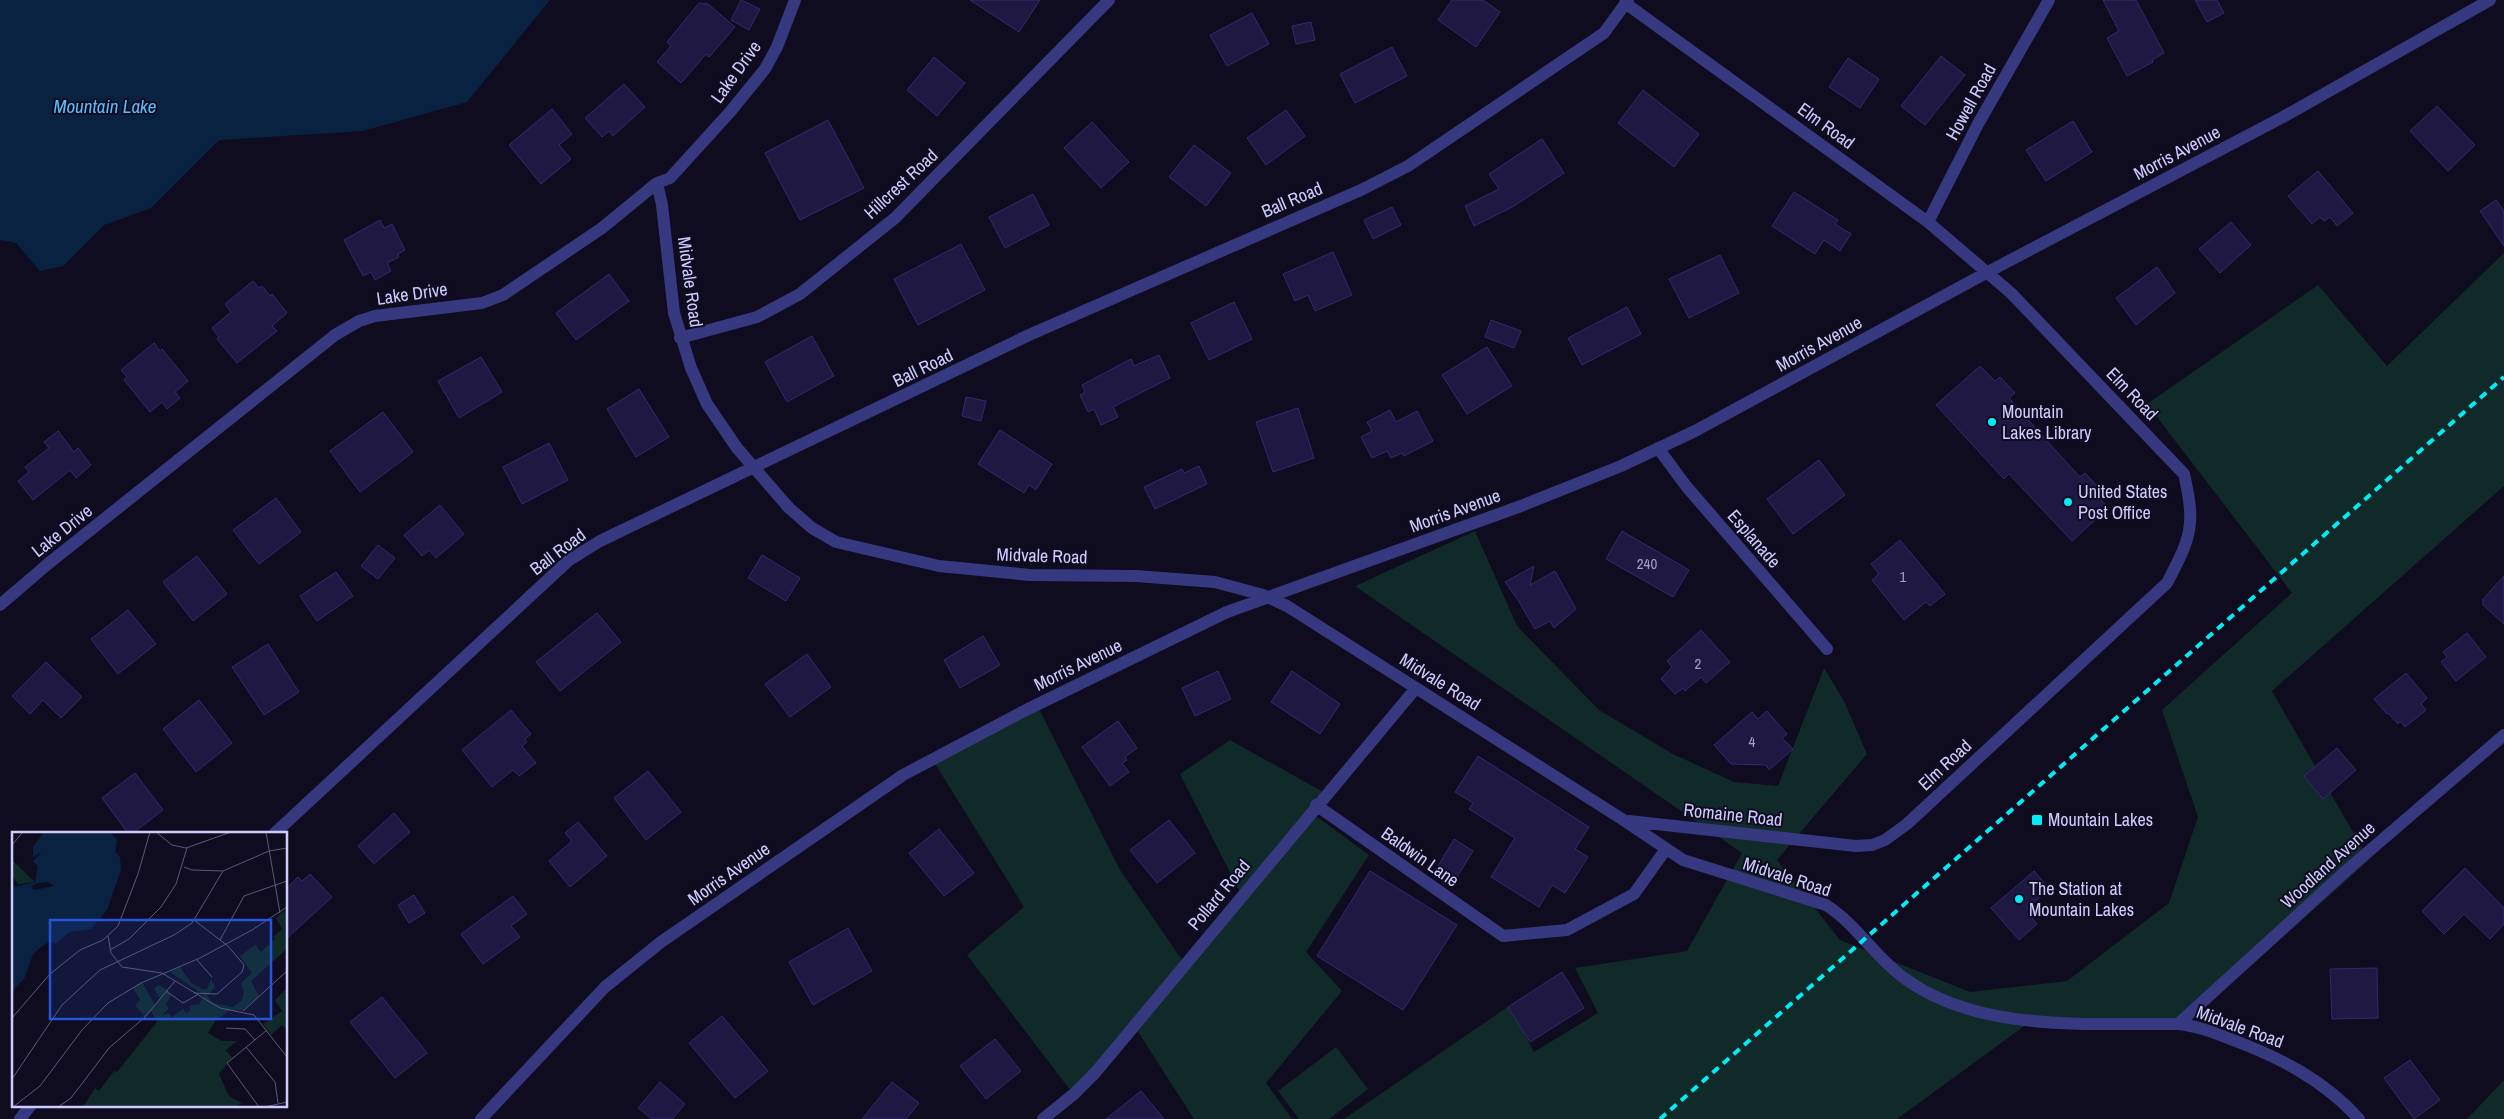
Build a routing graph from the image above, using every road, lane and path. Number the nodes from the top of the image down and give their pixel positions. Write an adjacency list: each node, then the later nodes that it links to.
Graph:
1 (796, 0): 6 (street, Lake Drive)
2 (1109, 0): 9 (street, Hillcrest Road)
3 (2049, 0): 7 (street, Howell Road)
4 (2490, 0): 8 (street, Morris Avenue)
5 (1626, 2): 7 (street, Elm Road); 11 (street, Ball Road)
6 (657, 183): 9 (street, Midvale Road); 13 (street, Lake Drive)
7 (1928, 222): 8 (street, Elm Road)
8 (1986, 273): 10 (street, Morris Avenue); 20 (street, Elm Road)
9 (680, 338): 11 (street, Midvale Road)
10 (1658, 448): 12 (street, Morris Avenue); 14 (street, Esplanade)
11 (754, 468): 12 (street, Midvale Road); 19 (street, Ball Road)
12 (1268, 597): 15 (street, Midvale Road); 25 (street, Morris Avenue)
13 (0, 605)
14 (1827, 649)
15 (1416, 688): 17 (street, Pollard Road); 18 (street, Midvale Road)
16 (2504, 735): 22 (street, Woodland Avenue)
17 (1316, 806): 21 (street, Baldwin Lane); 26 (street, Pollard Road)
18 (1625, 821): 20 (street, Romaine Road); 21 (street, Midvale Road)
19 (275, 832)
20 (1836, 844)
21 (1666, 849): 22 (street, Midvale Road)
22 (2178, 1024): 27 (street, Midvale Road)
23 (30, 1106): 24 (street)
24 (20, 1119)
25 (481, 1119)
26 (1043, 1119)
27 (2359, 1119)

